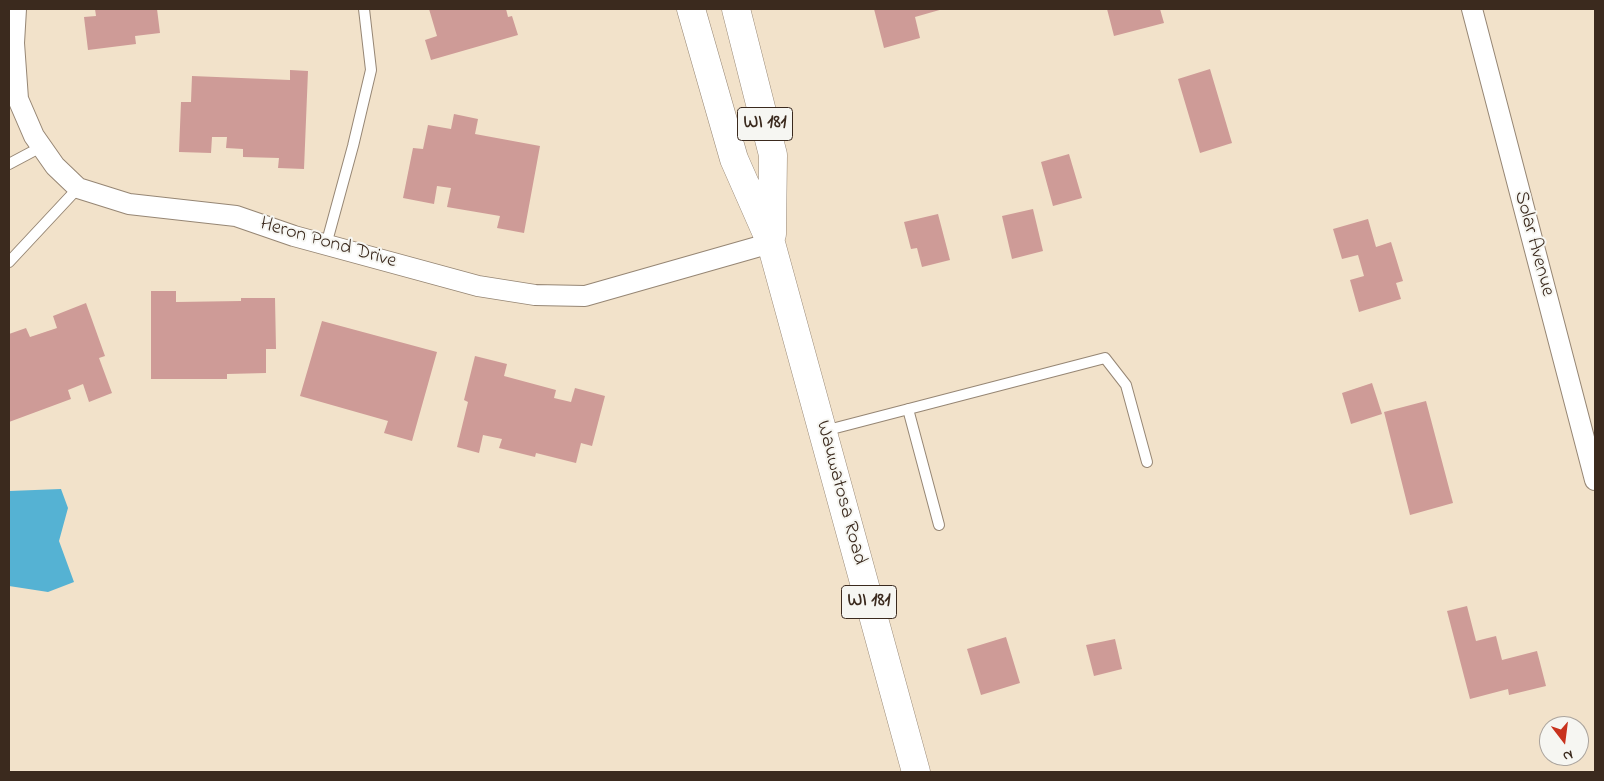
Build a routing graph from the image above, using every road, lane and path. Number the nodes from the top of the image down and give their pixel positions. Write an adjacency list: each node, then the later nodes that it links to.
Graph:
1 (16, 9): 6 (street, Heron Pond Drive)
2 (364, 9): 10 (lane)
3 (691, 9): 9 (main road, Wauwatosa Road / WI 181)
4 (736, 9): 9 (main road, Wauwatosa Road / WI 181)
5 (1472, 9): 15 (street, Solar Avenue)
6 (41, 147): 7 (lane); 8 (street, Heron Pond Drive)
7 (9, 164)
8 (78, 188): 10 (street, Heron Pond Drive); 11 (lane)
9 (772, 242): 10 (street, Heron Pond Drive); 13 (main road, Wauwatosa Road / WI 181)
10 (326, 245)
11 (9, 262)
12 (908, 409): 13 (lane); 14 (lane); 16 (lane)
13 (823, 432): 17 (main road, Wauwatosa Road / WI 181)
14 (1147, 462)
15 (1595, 480)
16 (939, 525)
17 (916, 772)

